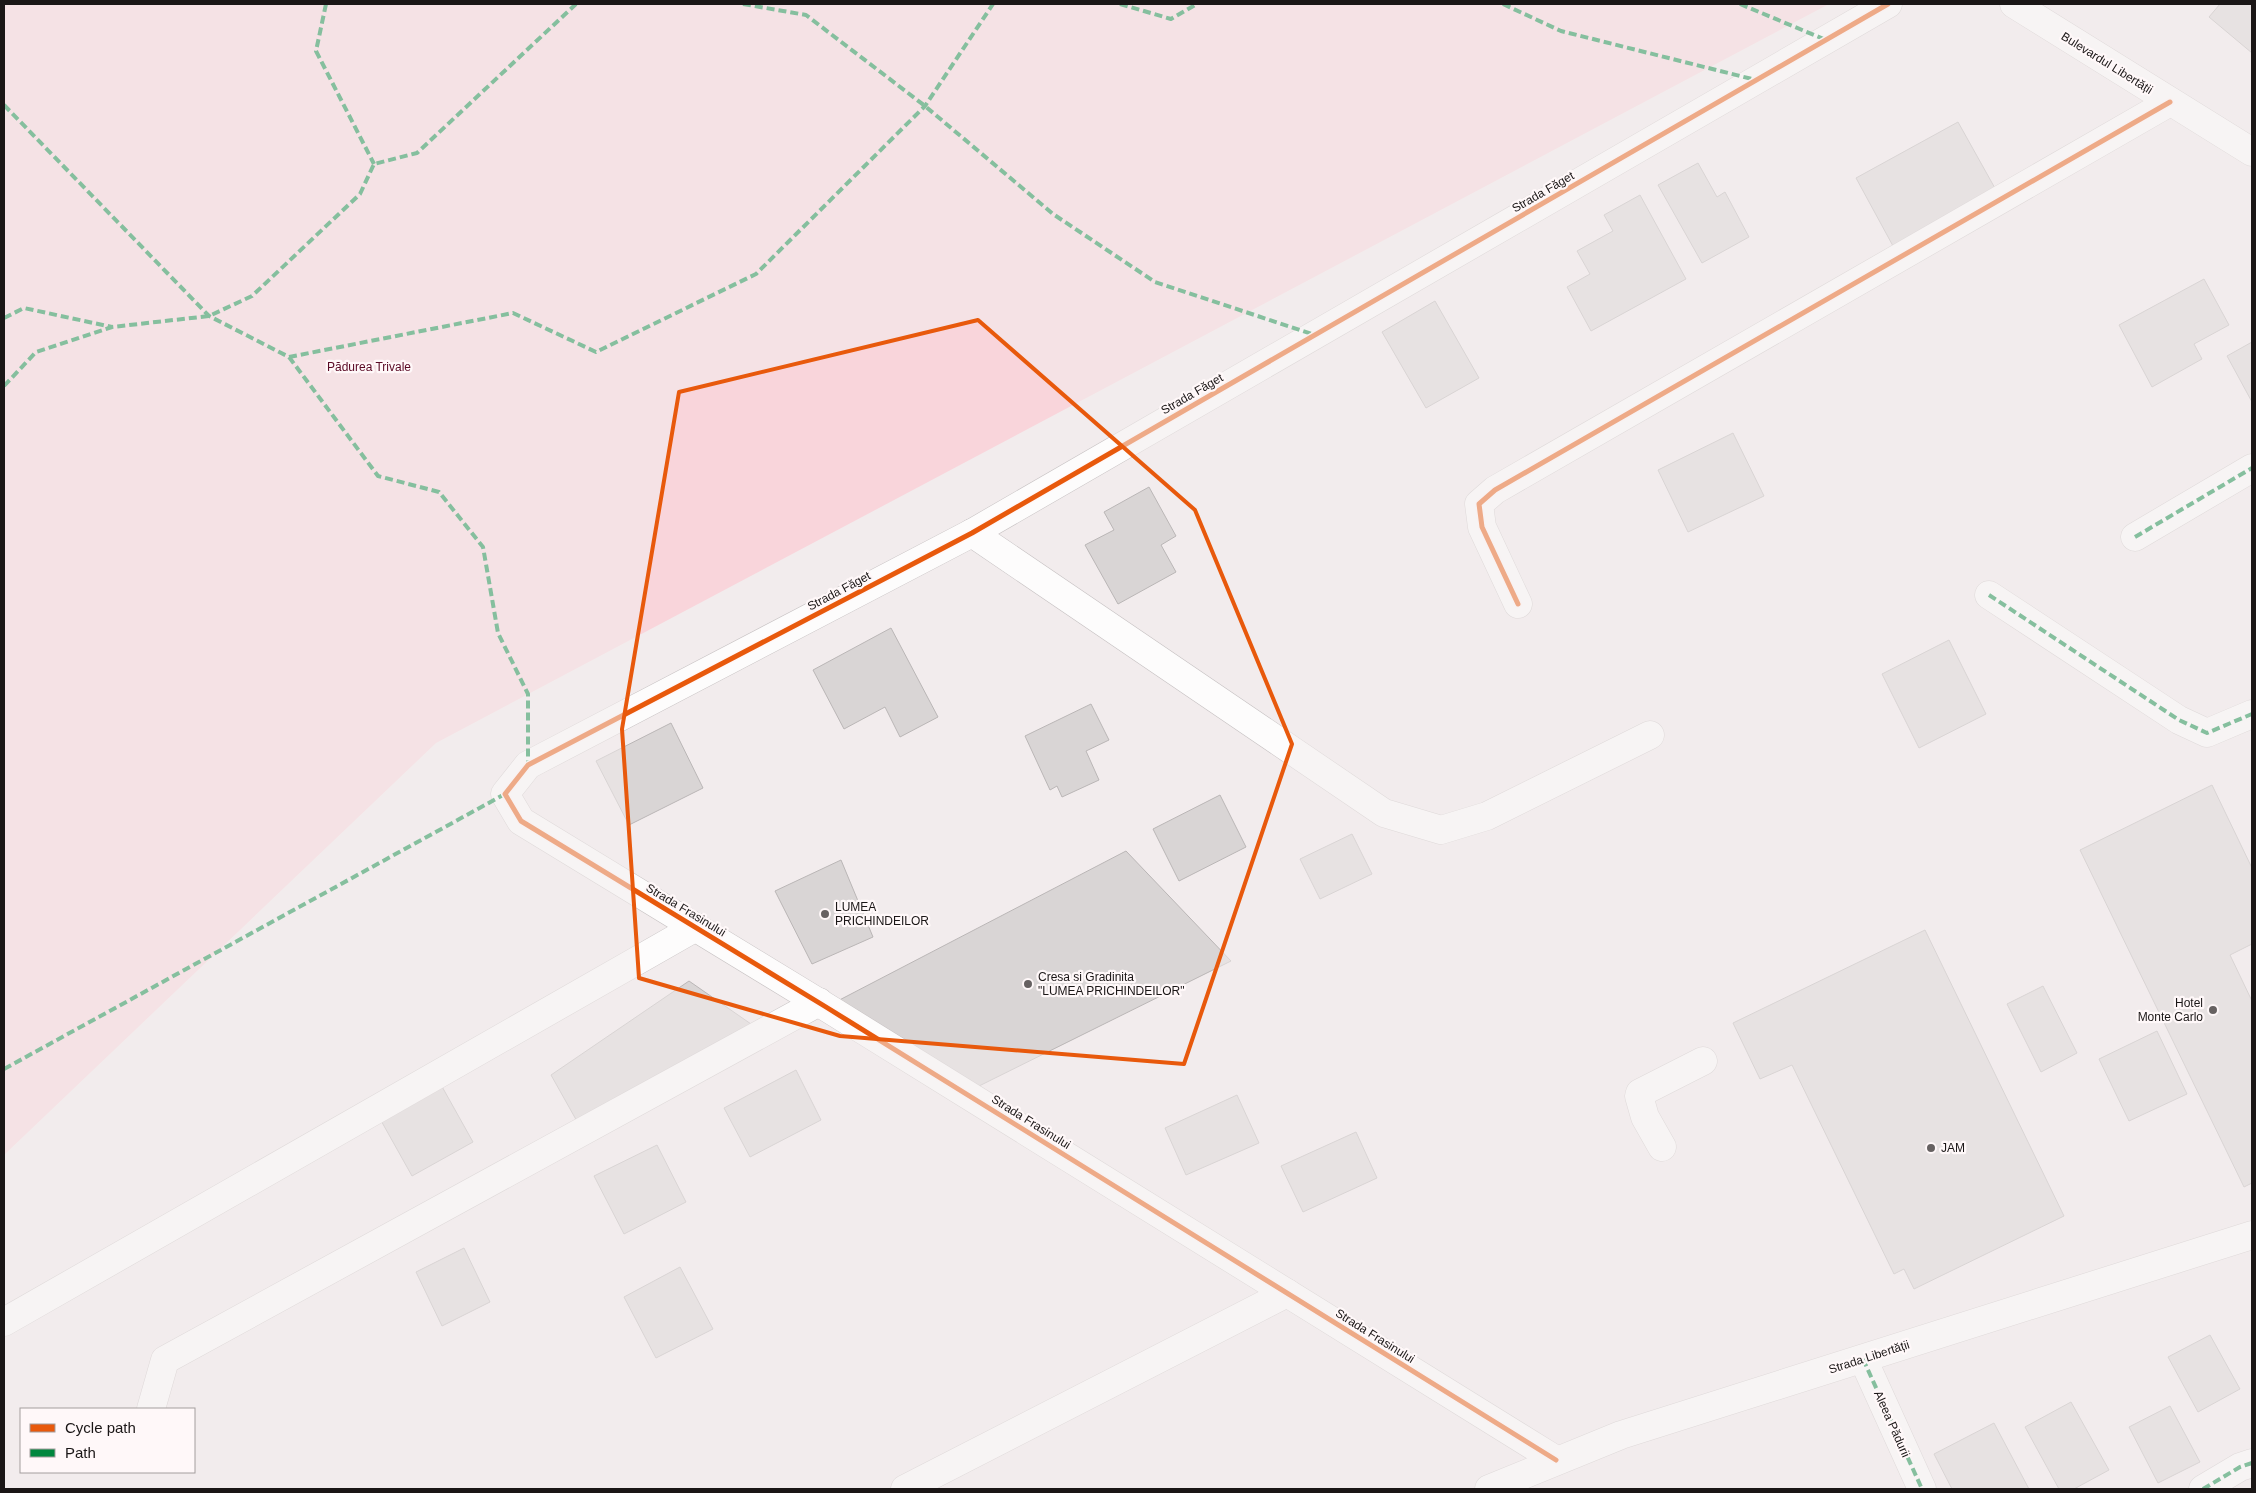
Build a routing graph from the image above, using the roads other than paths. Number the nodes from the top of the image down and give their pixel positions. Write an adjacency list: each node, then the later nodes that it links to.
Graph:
1 (1888, 4): 6 (street, Strada Făget)
2 (2021, 6): 3 (street, Bulevardul Libertății)
3 (2170, 102): 4 (street, Bulevardul Libertății); 9 (street)
4 (2252, 152)
5 (2252, 468): 7 (street)
6 (972, 533): 11 (street); 12 (street, Strada Făget)
7 (2135, 537)
8 (1989, 595): 10 (street)
9 (1518, 604)
10 (2252, 714)
11 (1650, 735)
12 (505, 794): 13 (street, Strada Frasinului)
13 (696, 927): 14 (street, Strada Frasinului); 19 (street)
14 (819, 1002): 18 (street, Strada Frasinului); 21 (street)
15 (1703, 1061): 16 (street)
16 (1662, 1148)
17 (2252, 1236): 20 (street, Strada Libertății)
18 (1287, 1293): 22 (street, Strada Frasinului); 24 (street)
19 (4, 1322)
20 (1863, 1359): 22 (street, Strada Libertății); 26 (street, Aleea Pădurii)
21 (151, 1408)
22 (1556, 1460): 25 (street, Strada Libertății)
23 (2252, 1463): 27 (street)
24 (905, 1489)
25 (1489, 1489)
26 (1922, 1489)
27 (2203, 1489)

